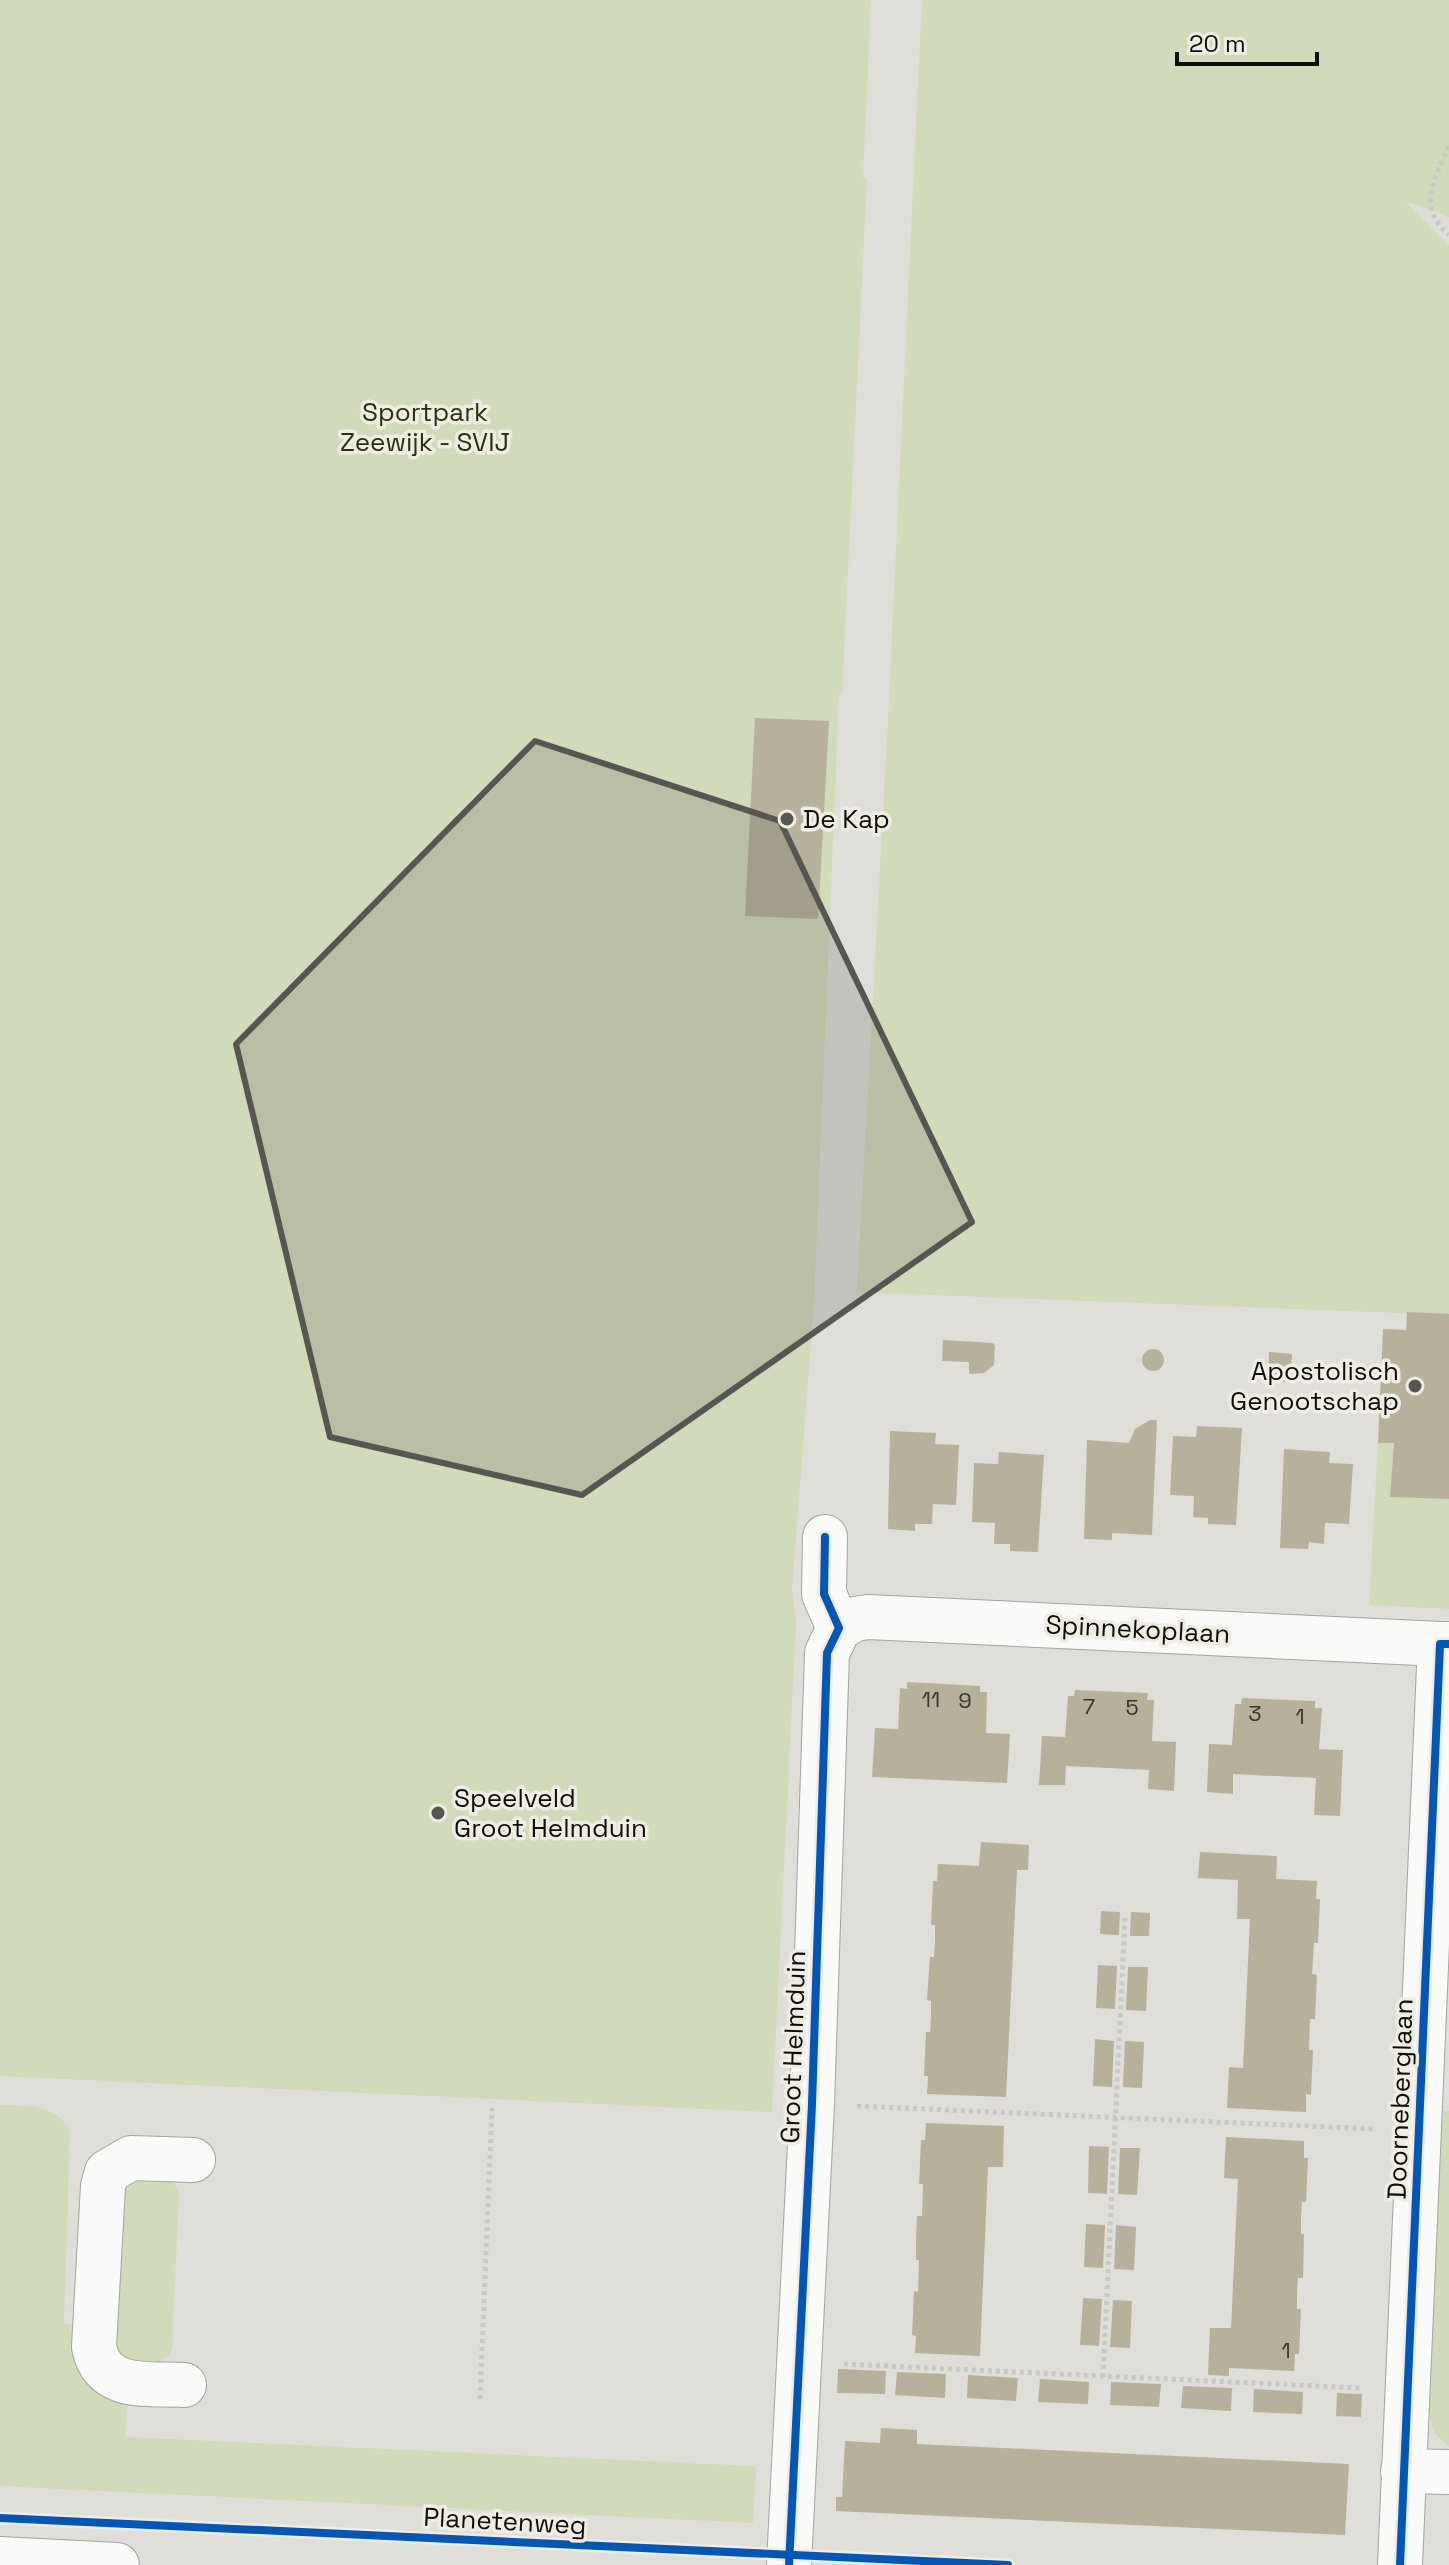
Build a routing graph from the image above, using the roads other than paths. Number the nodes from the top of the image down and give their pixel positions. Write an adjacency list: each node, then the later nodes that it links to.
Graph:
1 (825, 1537): 2 (street)
2 (839, 1628): 3 (street, Spinnekoplaan); 10 (street, Groot Helmduin)
3 (1444, 1644): 6 (street, Doorneberglaan)
4 (193, 2160): 5 (street)
5 (184, 2385)
6 (1403, 2471): 7 (street); 11 (street, Doorneberglaan)
7 (1449, 2472)
8 (0, 2559): 9 (street)
9 (117, 2565)
10 (789, 2565)
11 (1400, 2565)

